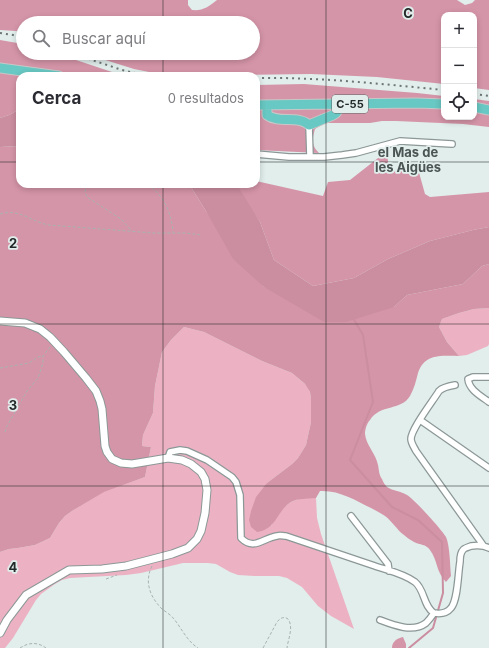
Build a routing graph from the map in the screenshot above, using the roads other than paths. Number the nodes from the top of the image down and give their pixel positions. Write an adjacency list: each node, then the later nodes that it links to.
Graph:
1 (0, 68): 3 (highway)
2 (0, 72): 4 (highway)
3 (30, 72)
4 (16, 75)
5 (260, 104): 6 (highway, C-55)
6 (441, 104)
7 (477, 108): 12 (highway)
8 (260, 110): 9 (highway, C-55)
9 (267, 110): 10 (highway, C-55); 15 (highway)
10 (338, 110): 11 (highway, C-55); 15 (highway)
11 (441, 110)
12 (489, 110)
13 (477, 113): 14 (highway)
14 (489, 115)
15 (309, 125): 18 (street)
16 (452, 144): 18 (street)
17 (260, 154): 18 (street)
18 (310, 157)
19 (0, 321): 24 (street)
20 (489, 377): 22 (street)
21 (455, 385): 23 (street)
22 (489, 402)
23 (420, 420): 25 (street); 27 (street)
24 (168, 458): 28 (street); 31 (street)
25 (489, 468)
26 (352, 516): 28 (street)
27 (486, 547): 29 (street)
28 (389, 571): 29 (street)
29 (434, 613): 30 (street)
30 (380, 620)
31 (0, 633)

